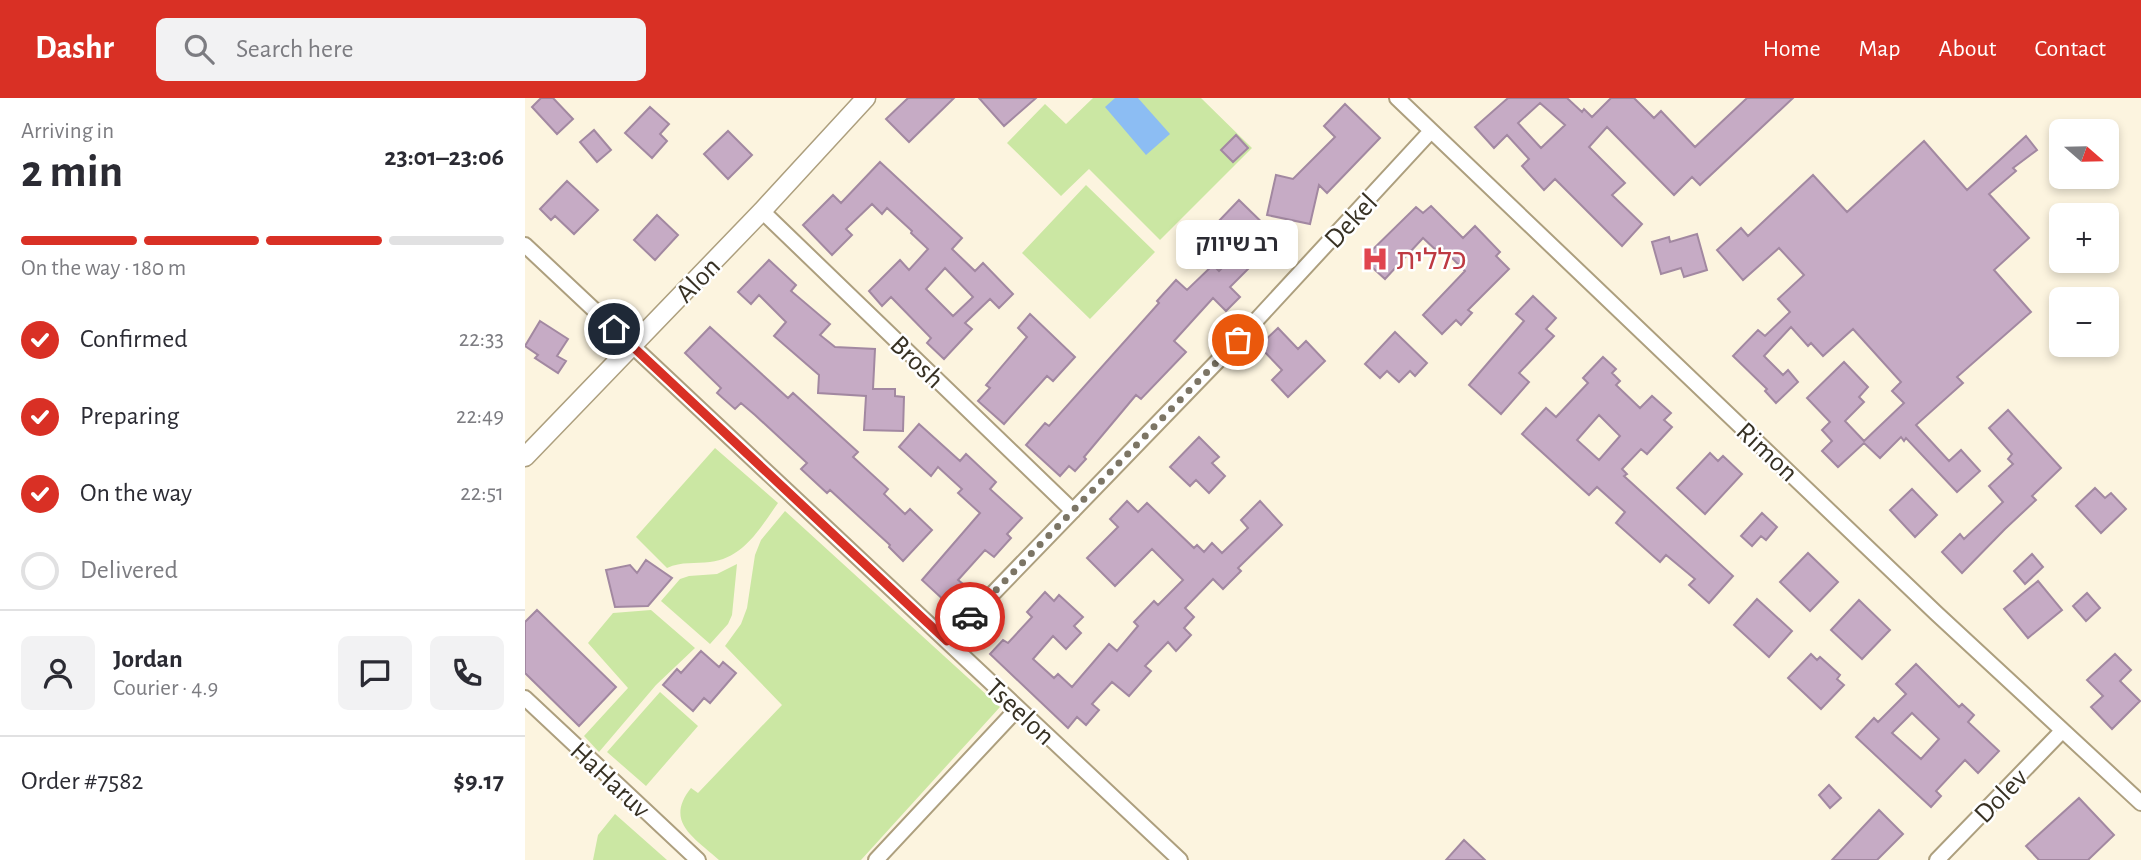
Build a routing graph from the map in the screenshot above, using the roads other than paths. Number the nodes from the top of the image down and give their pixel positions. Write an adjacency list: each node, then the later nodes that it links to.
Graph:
1 (866, 98): 4 (street, Alon)
2 (1397, 98): 3 (street, Rimon)
3 (1431, 131): 8 (street, Dekel); 12 (street, Rimon)
4 (762, 211): 6 (street, Alon); 8 (street, Brosh)
5 (525, 245): 6 (street, Tseelon)
6 (632, 345): 7 (street, Alon); 9 (street, Tseelon)
7 (525, 457)
8 (1073, 511): 9 (street, Dekel)
9 (947, 641): 11 (street, Tseelon)
10 (525, 698): 14 (street, HaHaruv)
11 (1018, 708): 15 (street); 16 (street, Tseelon)
12 (2062, 730): 13 (street, Rimon); 17 (street, Dolev)
13 (2141, 803)
14 (698, 860)
15 (876, 860)
16 (1181, 860)
17 (1937, 860)

